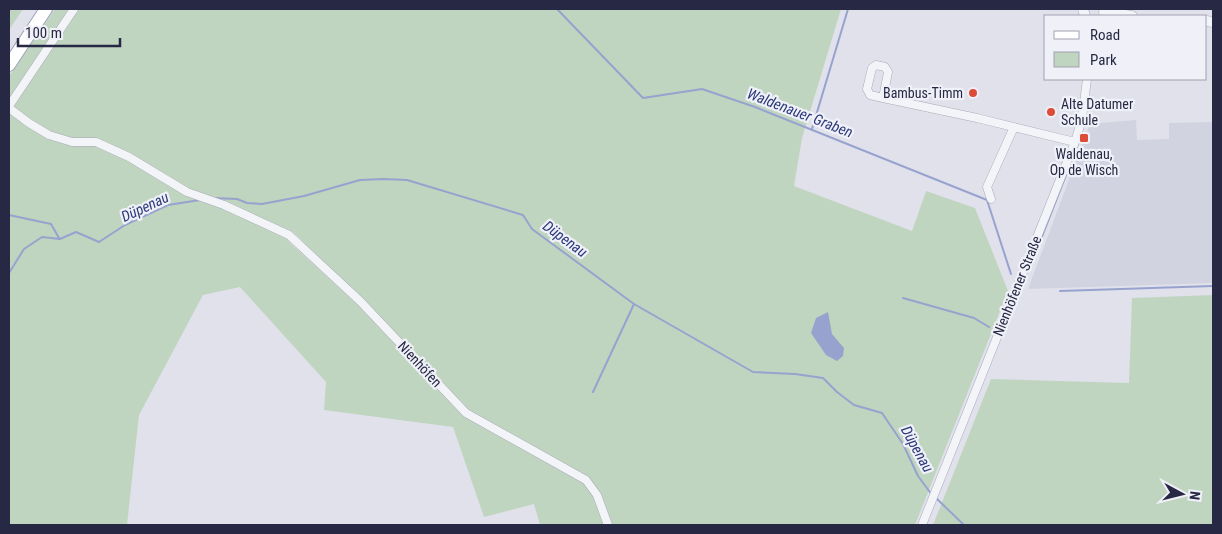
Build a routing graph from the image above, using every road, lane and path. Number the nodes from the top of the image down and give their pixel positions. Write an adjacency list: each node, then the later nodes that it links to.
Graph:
1 (46, 9): 5 (main road)
2 (74, 9): 8 (street)
3 (1103, 12): 4 (street)
4 (1125, 15)
5 (9, 65)
6 (1087, 80): 10 (street, Nienhöfener Straße)
7 (883, 98): 9 (street)
8 (9, 107): 12 (street, Nienhöfen)
9 (1014, 127): 10 (street); 11 (street)
10 (1075, 142): 13 (street, Nienhöfener Straße)
11 (991, 199)
12 (608, 525)
13 (922, 525)

